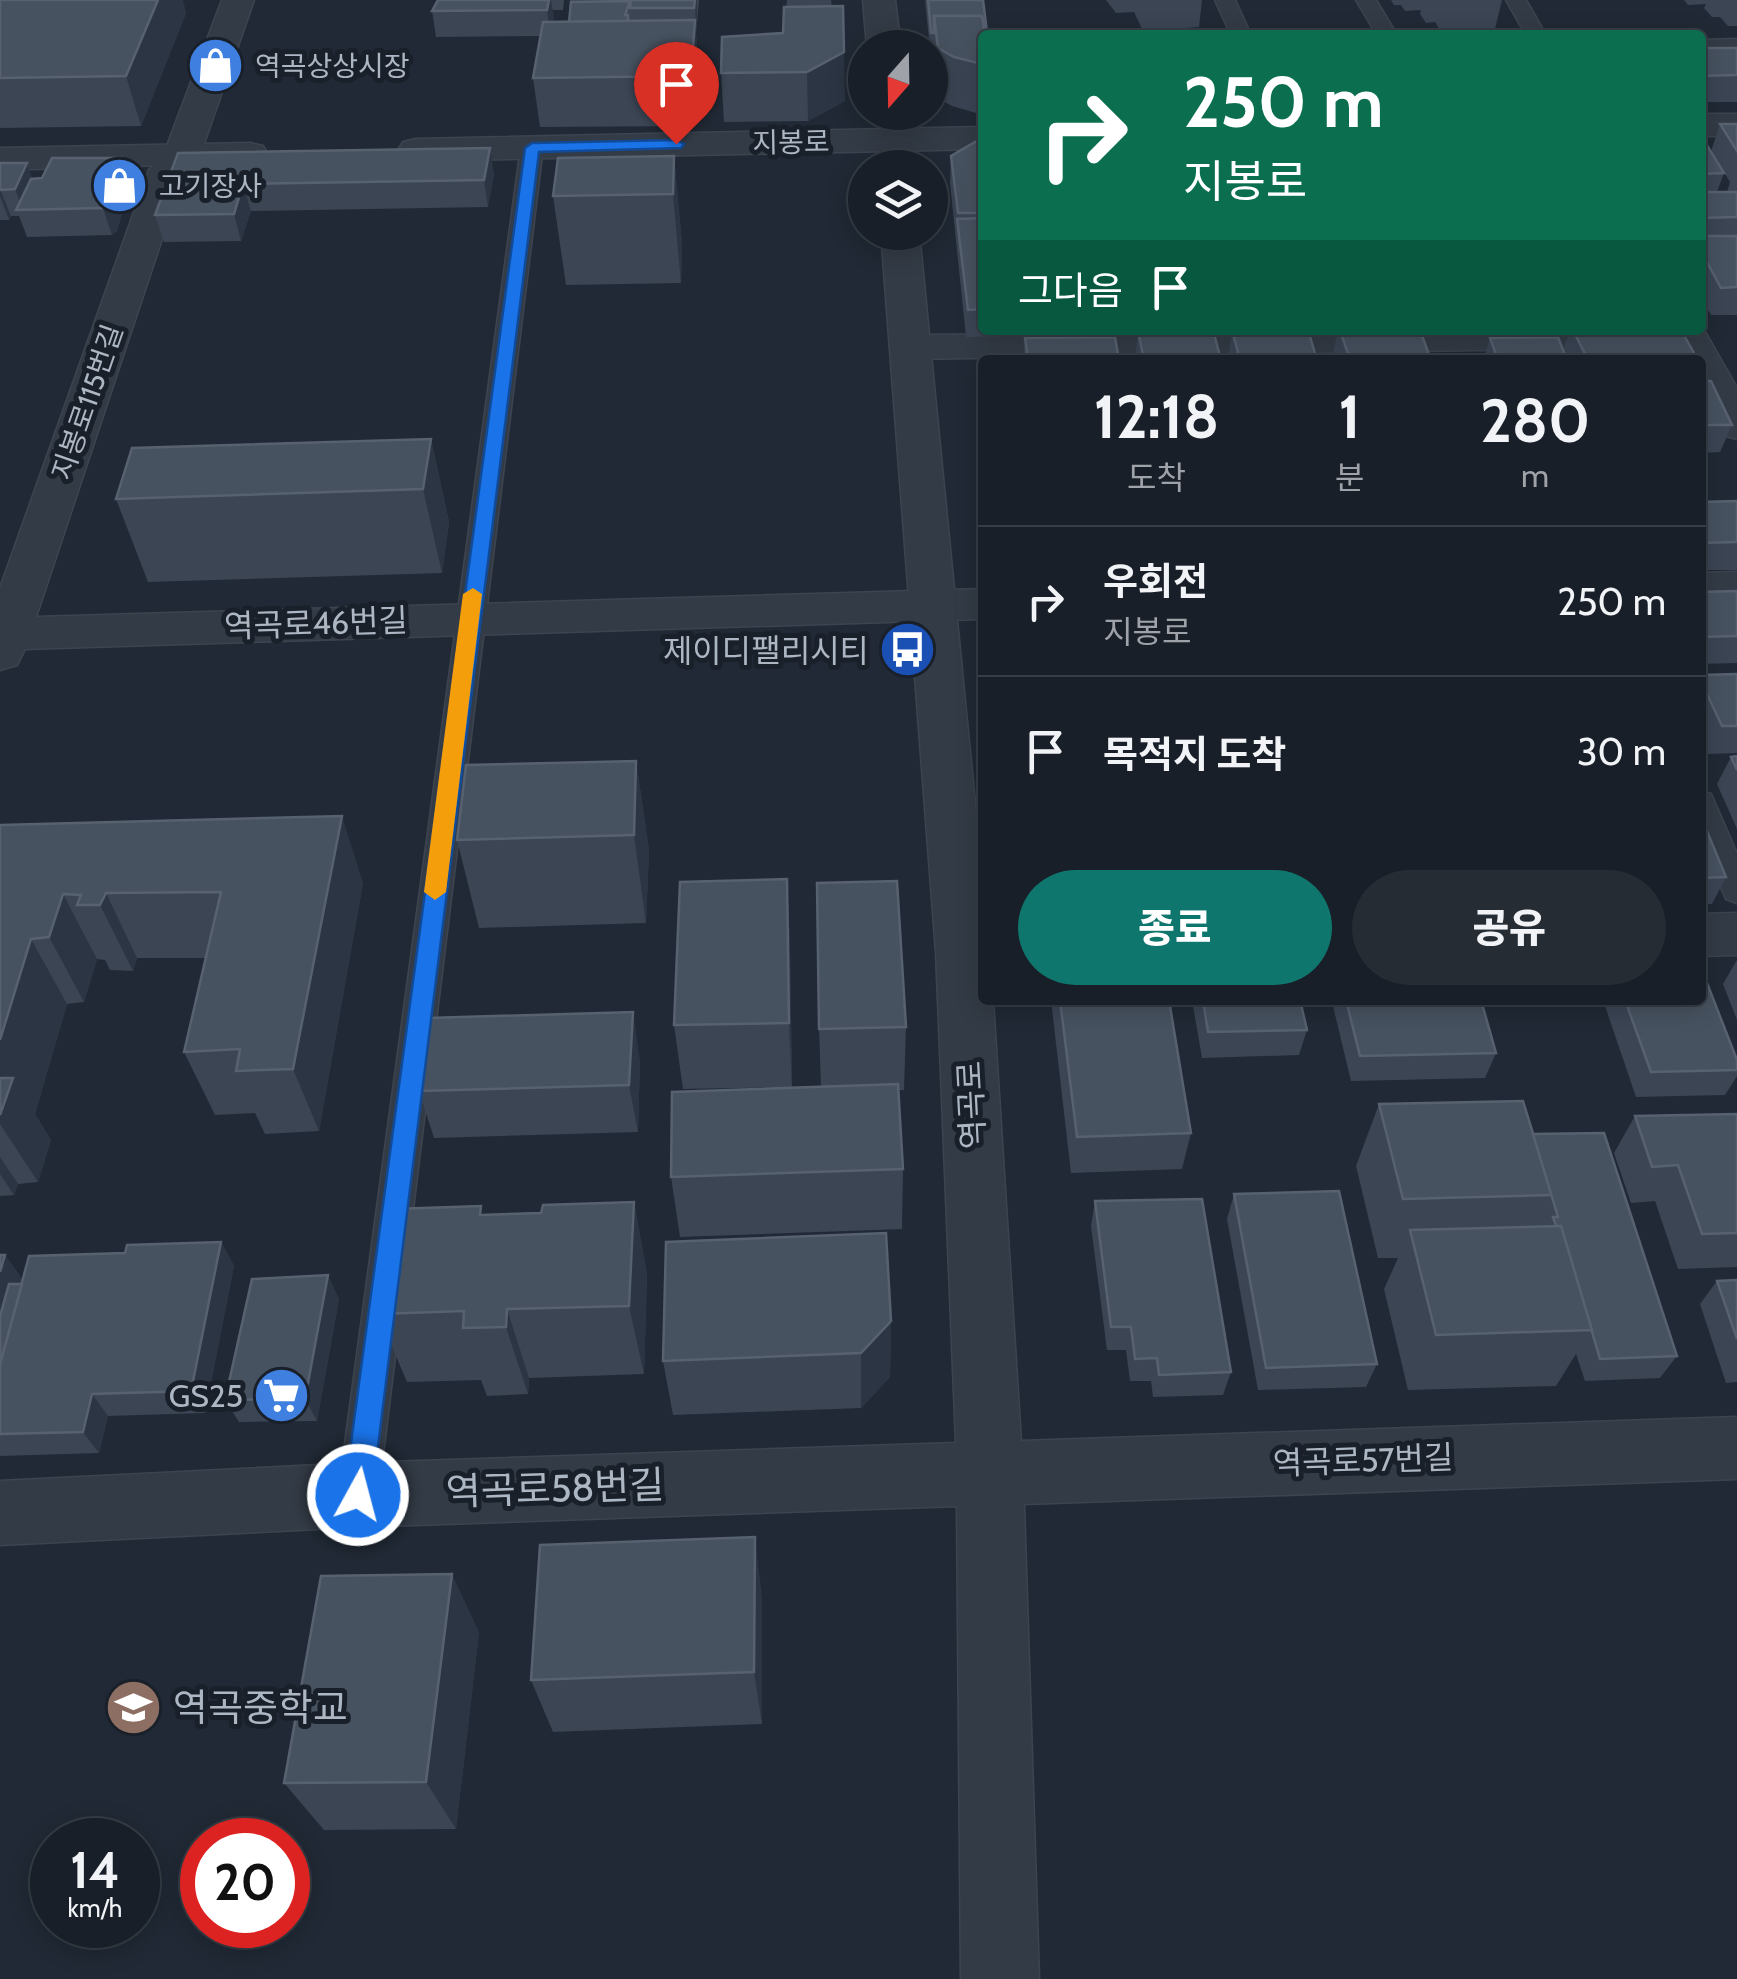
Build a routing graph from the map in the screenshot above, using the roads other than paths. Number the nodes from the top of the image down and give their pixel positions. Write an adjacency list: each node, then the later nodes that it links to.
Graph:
1 (238, 0): 19 (street, 지봉로115번길)
2 (879, 0): 6 (street)
3 (1225, 0): 7 (lane)
4 (1366, 0): 8 (lane)
5 (1516, 0): 9 (lane)
6 (882, 30)
7 (1239, 30)
8 (1384, 30)
9 (1533, 30)
10 (1737, 45): 11 (lane)
11 (1706, 46)
12 (1737, 125): 13 (street)
13 (1706, 126)
14 (978, 138): 15 (street, 지봉로)
15 (892, 140): 16 (street, 지봉로)
16 (532, 148): 17 (street, 지봉로); 29 (lane)
17 (381, 151)
18 (287, 153): 19 (street)
19 (182, 155): 20 (street); 30 (street, 지봉로115번길)
20 (0, 158)
21 (902, 250): 23 (street, 역곡로)
22 (1583, 335): 23 (street)
23 (910, 348): 28 (street, 역곡로)
24 (1706, 368): 25 (street)
25 (1737, 426)
26 (1737, 587): 27 (street)
27 (1706, 588)
28 (957, 605): 29 (street, 역곡로46번길); 35 (street, 역곡로)
29 (470, 617): 30 (street, 역곡로46번길); 38 (lane)
30 (2, 640)
31 (1706, 816): 32 (lane)
32 (1737, 891)
33 (1737, 934): 34 (street)
34 (1706, 935)
35 (973, 952): 37 (street, 역곡로)
36 (1737, 1448): 37 (street, 역곡로57번길)
37 (990, 1472): 38 (street, 역곡로58번길); 40 (street, 역곡로)
38 (358, 1495): 39 (street, 역곡로58번길)
39 (0, 1513)
40 (1000, 1979)

